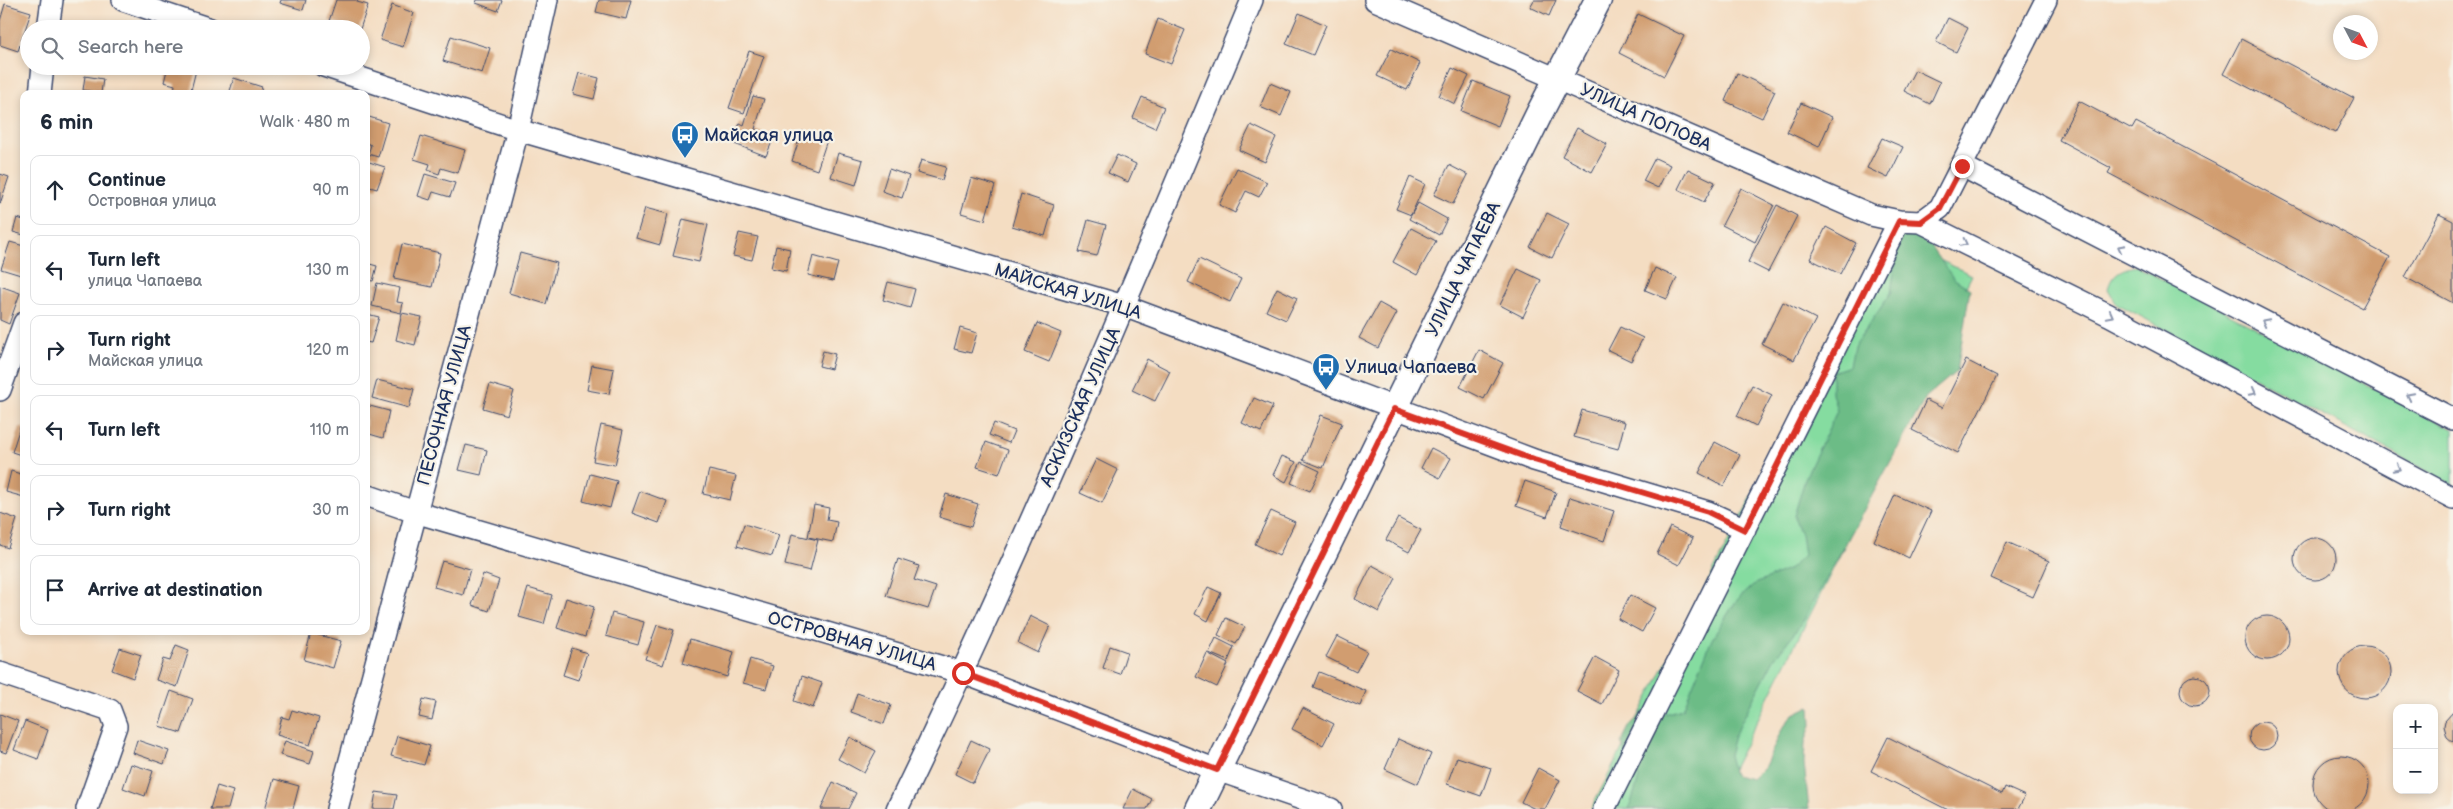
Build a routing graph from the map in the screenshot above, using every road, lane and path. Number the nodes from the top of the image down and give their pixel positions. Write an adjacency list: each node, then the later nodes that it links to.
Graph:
1 (52, 0): 8 (street)
2 (123, 0): 9 (street)
3 (547, 0): 14 (street, ПЕСОЧНАЯ УЛИЦА)
4 (1252, 0): 18 (street, АСКИЗСКАЯ УЛИЦА)
5 (1375, 0): 12 (street, УЛИЦА ПОПОВА)
6 (1598, 0): 12 (street, УЛИЦА ЧАПАЕВА)
7 (2046, 0): 15 (street)
8 (49, 20)
9 (183, 20)
10 (42, 75): 13 (street)
11 (351, 75): 14 (street, МАЙСКАЯ УЛИЦА)
12 (1557, 77): 16 (street, УЛИЦА ПОПОВА); 21 (street, УЛИЦА ЧАПАЕВА)
13 (40, 90)
14 (518, 130): 18 (street, МАЙСКАЯ УЛИЦА); 25 (street, ПЕСОЧНАЯ УЛИЦА)
15 (1962, 166): 17 (street); 22 (street, one-way to 15)
16 (1899, 221): 17 (street, УЛИЦА ПОПОВА); 26 (street)
17 (1921, 222): 24 (street, one-way to 24)
18 (1124, 306): 21 (street, МАЙСКАЯ УЛИЦА); 28 (street, АСКИЗСКАЯ УЛИЦА)
19 (20, 336): 20 (street)
20 (8, 377)
21 (1394, 409): 26 (street, МАЙСКАЯ УЛИЦА); 29 (street, УЛИЦА ЧАПАЕВА)
22 (2453, 419)
23 (370, 496): 25 (street, ОСТРОВНАЯ УЛИЦА)
24 (2453, 498)
25 (415, 512): 28 (street, ОСТРОВНАЯ УЛИЦА); 31 (street, ПЕСОЧНАЯ УЛИЦА)
26 (1745, 530): 35 (street)
27 (0, 673): 30 (street)
28 (963, 673): 29 (street, ОСТРОВНАЯ УЛИЦА); 32 (street, АСКИЗСКАЯ УЛИЦА)
29 (1217, 770): 33 (street, УЛИЦА ЧАПАЕВА); 34 (street, ОСТРОВНАЯ УЛИЦА)
30 (87, 809)
31 (337, 809)
32 (897, 809)
33 (1198, 809)
34 (1331, 809)
35 (1604, 809)

